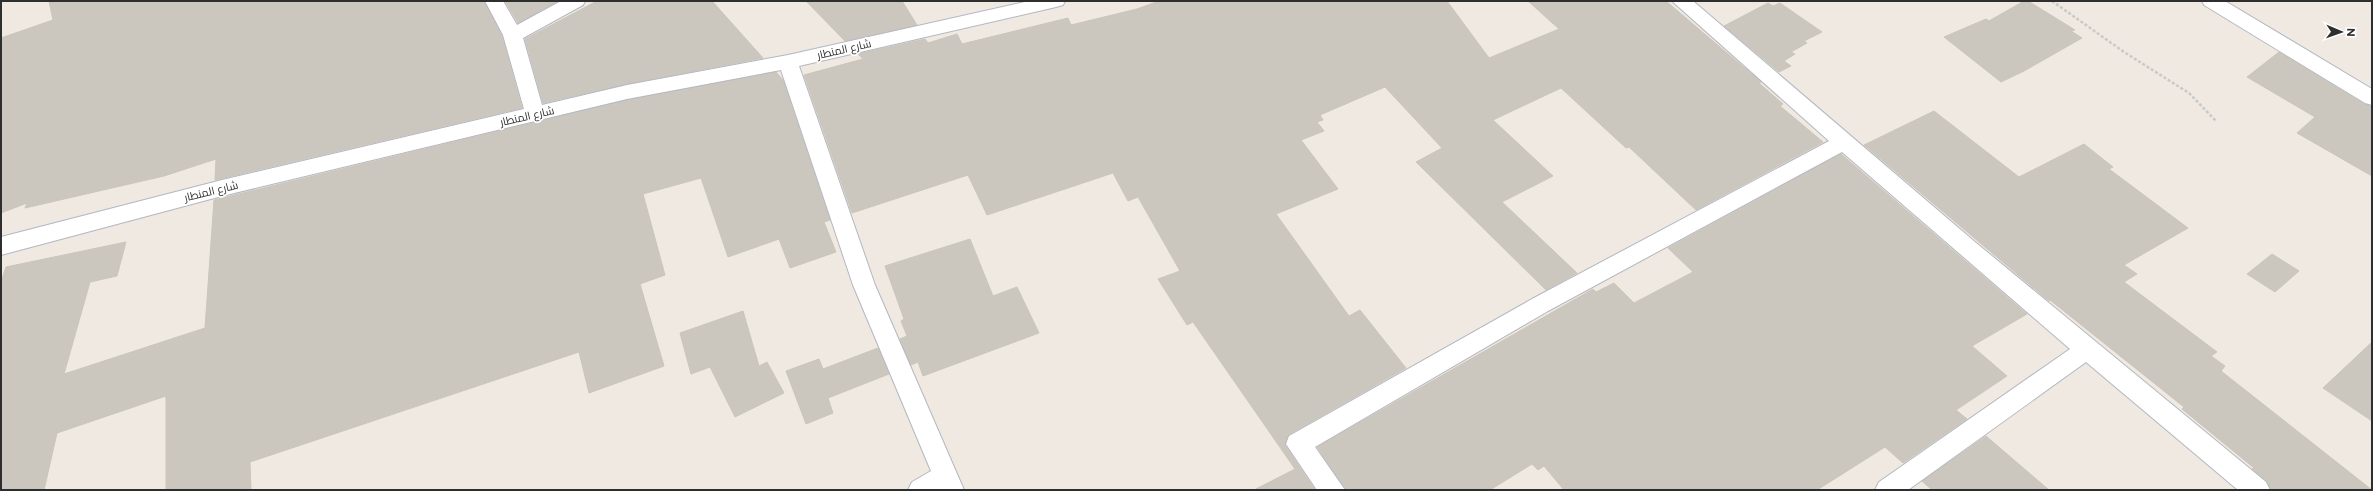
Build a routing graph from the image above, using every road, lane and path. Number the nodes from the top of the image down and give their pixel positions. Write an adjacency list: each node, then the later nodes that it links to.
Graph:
1 (494, 1): 7 (street)
2 (576, 1): 7 (street)
3 (1056, 1): 8 (street, شارع المنطار)
4 (1681, 1): 12 (street)
5 (2052, 1): 11 (path)
6 (2211, 1): 9 (street)
7 (513, 36): 10 (street)
8 (788, 62): 10 (street, شارع المنطار); 15 (street)
9 (2372, 98)
10 (535, 114): 13 (street, شارع المنطار)
11 (2216, 121)
12 (1842, 143): 14 (street); 17 (street)
13 (1, 246)
14 (2086, 350): 18 (street); 19 (street)
15 (948, 483): 16 (street)
16 (921, 490)
17 (1332, 490)
18 (1888, 490)
19 (2257, 490)

